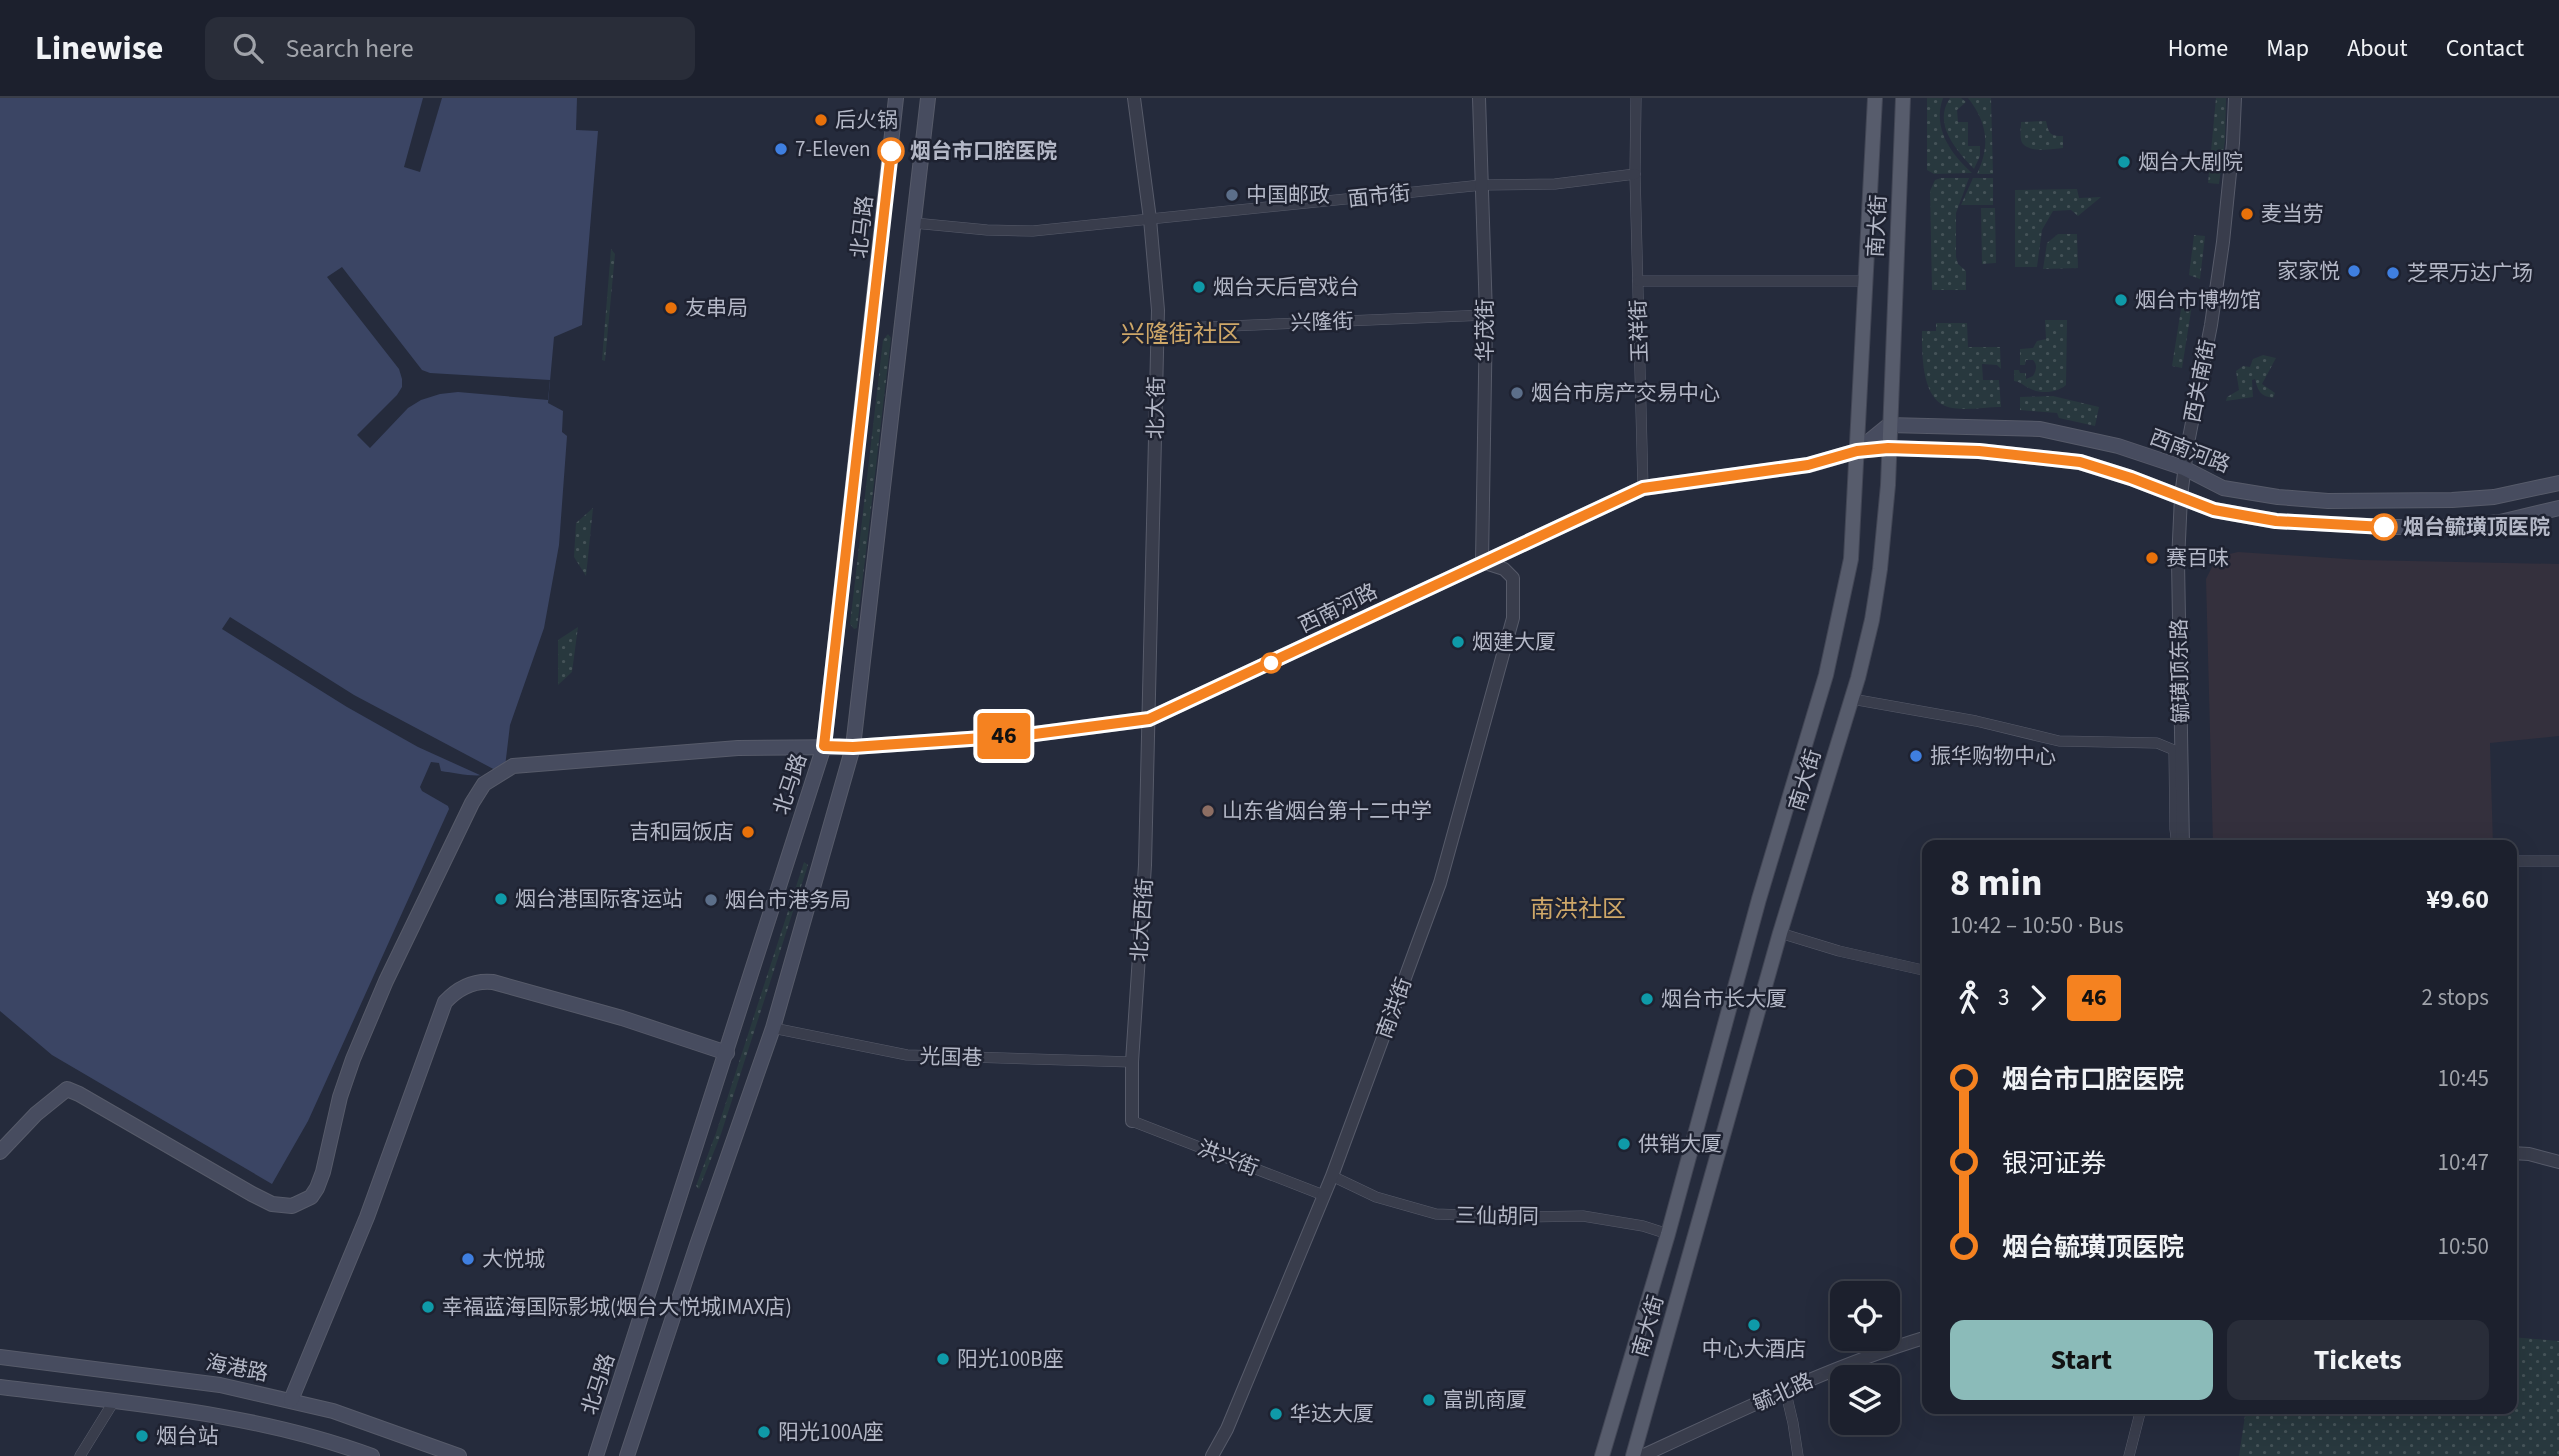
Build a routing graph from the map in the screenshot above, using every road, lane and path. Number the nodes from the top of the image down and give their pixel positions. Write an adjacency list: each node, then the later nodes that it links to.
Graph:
1 (896, 98): 28 (main road, 北马路)
2 (928, 98): 12 (main road)
3 (1133, 98): 11 (street, 北大街)
4 (1479, 98): 10 (street, 华茂街)
5 (1636, 98): 9 (street, 玉祥街)
6 (1875, 98): 14 (main road, 南大街)
7 (1903, 98): 17 (main road, 南大街)
8 (2235, 98): 20 (street, 西关南街)
9 (1635, 174): 10 (street, 面市街); 13 (street, 玉祥街)
10 (1482, 185): 11 (street, 面市街); 15 (street, 华茂街)
11 (1150, 219): 12 (street, 面市街); 16 (street, 北大街)
12 (914, 223): 29 (main road)
13 (1638, 281): 14 (street); 22 (street, 玉祥街)
14 (1866, 281): 19 (main road, 南大街)
15 (1486, 315): 16 (street, 兴隆街); 25 (street, 华茂街)
16 (1158, 329): 27 (street, 北大街)
17 (1889, 425): 18 (main road, 南大街); 19 (main road, 西南河路); 20 (main road, 西南河路)
18 (1888, 448): 19 (main road, 西南河路); 23 (main road, 西南河路); 26 (main road, 南大街)
19 (1857, 451): 22 (main road, 西南河路); 45 (main road, 南大街)
20 (2184, 468): 21 (main road, 西南河路); 23 (street, 西关南街)
21 (2559, 484)
22 (1643, 488): 25 (main road, 西南河路)
23 (2181, 496): 24 (main road, 西南河路); 31 (street, 毓璜顶东路)
24 (2559, 508)
25 (1482, 562): 27 (main road, 西南河路); 43 (street, 南洪街)
26 (1852, 699): 30 (street); 34 (main road, 南大街)
27 (1149, 719): 29 (main road, 西南河路); 38 (street, 北大西街)
28 (824, 746): 29 (main road, 西南河路); 37 (main road, 北马路); 40 (main road, 西南河路)
29 (853, 747): 36 (main road)
30 (2178, 840)
31 (2180, 840)
32 (2517, 861): 33 (street)
33 (2559, 861)
34 (1780, 933): 35 (street); 60 (main road, 南大街)
35 (1922, 970)
36 (773, 1028): 38 (street, 光国巷); 57 (main road)
37 (727, 1053): 50 (main road); 56 (main road, 北马路)
38 (1132, 1062): 39 (street, 北大西街)
39 (1132, 1121): 44 (street, 洪兴街)
40 (0, 1153)
41 (2517, 1153): 42 (street)
42 (2559, 1162)
43 (1332, 1176): 44 (street, 南洪街); 45 (street, 三仙胡同)
44 (1323, 1195): 58 (street, 南洪街)
45 (1668, 1234): 59 (main road, 南大街)
46 (1922, 1338): 49 (street, 毓北路)
47 (0, 1357): 50 (main road, 海港路)
48 (0, 1387): 51 (main road)
49 (1785, 1389): 61 (street, 毓北路); 62 (street)
50 (291, 1400): 55 (main road, 海港路)
51 (114, 1401): 53 (street); 54 (main road)
52 (2140, 1414): 63 (street)
53 (80, 1456)
54 (372, 1456)
55 (459, 1456)
56 (596, 1456)
57 (627, 1456)
58 (1212, 1456)
59 (1602, 1456)
60 (1633, 1456)
61 (1642, 1456)
62 (1798, 1456)
63 (2129, 1456)

